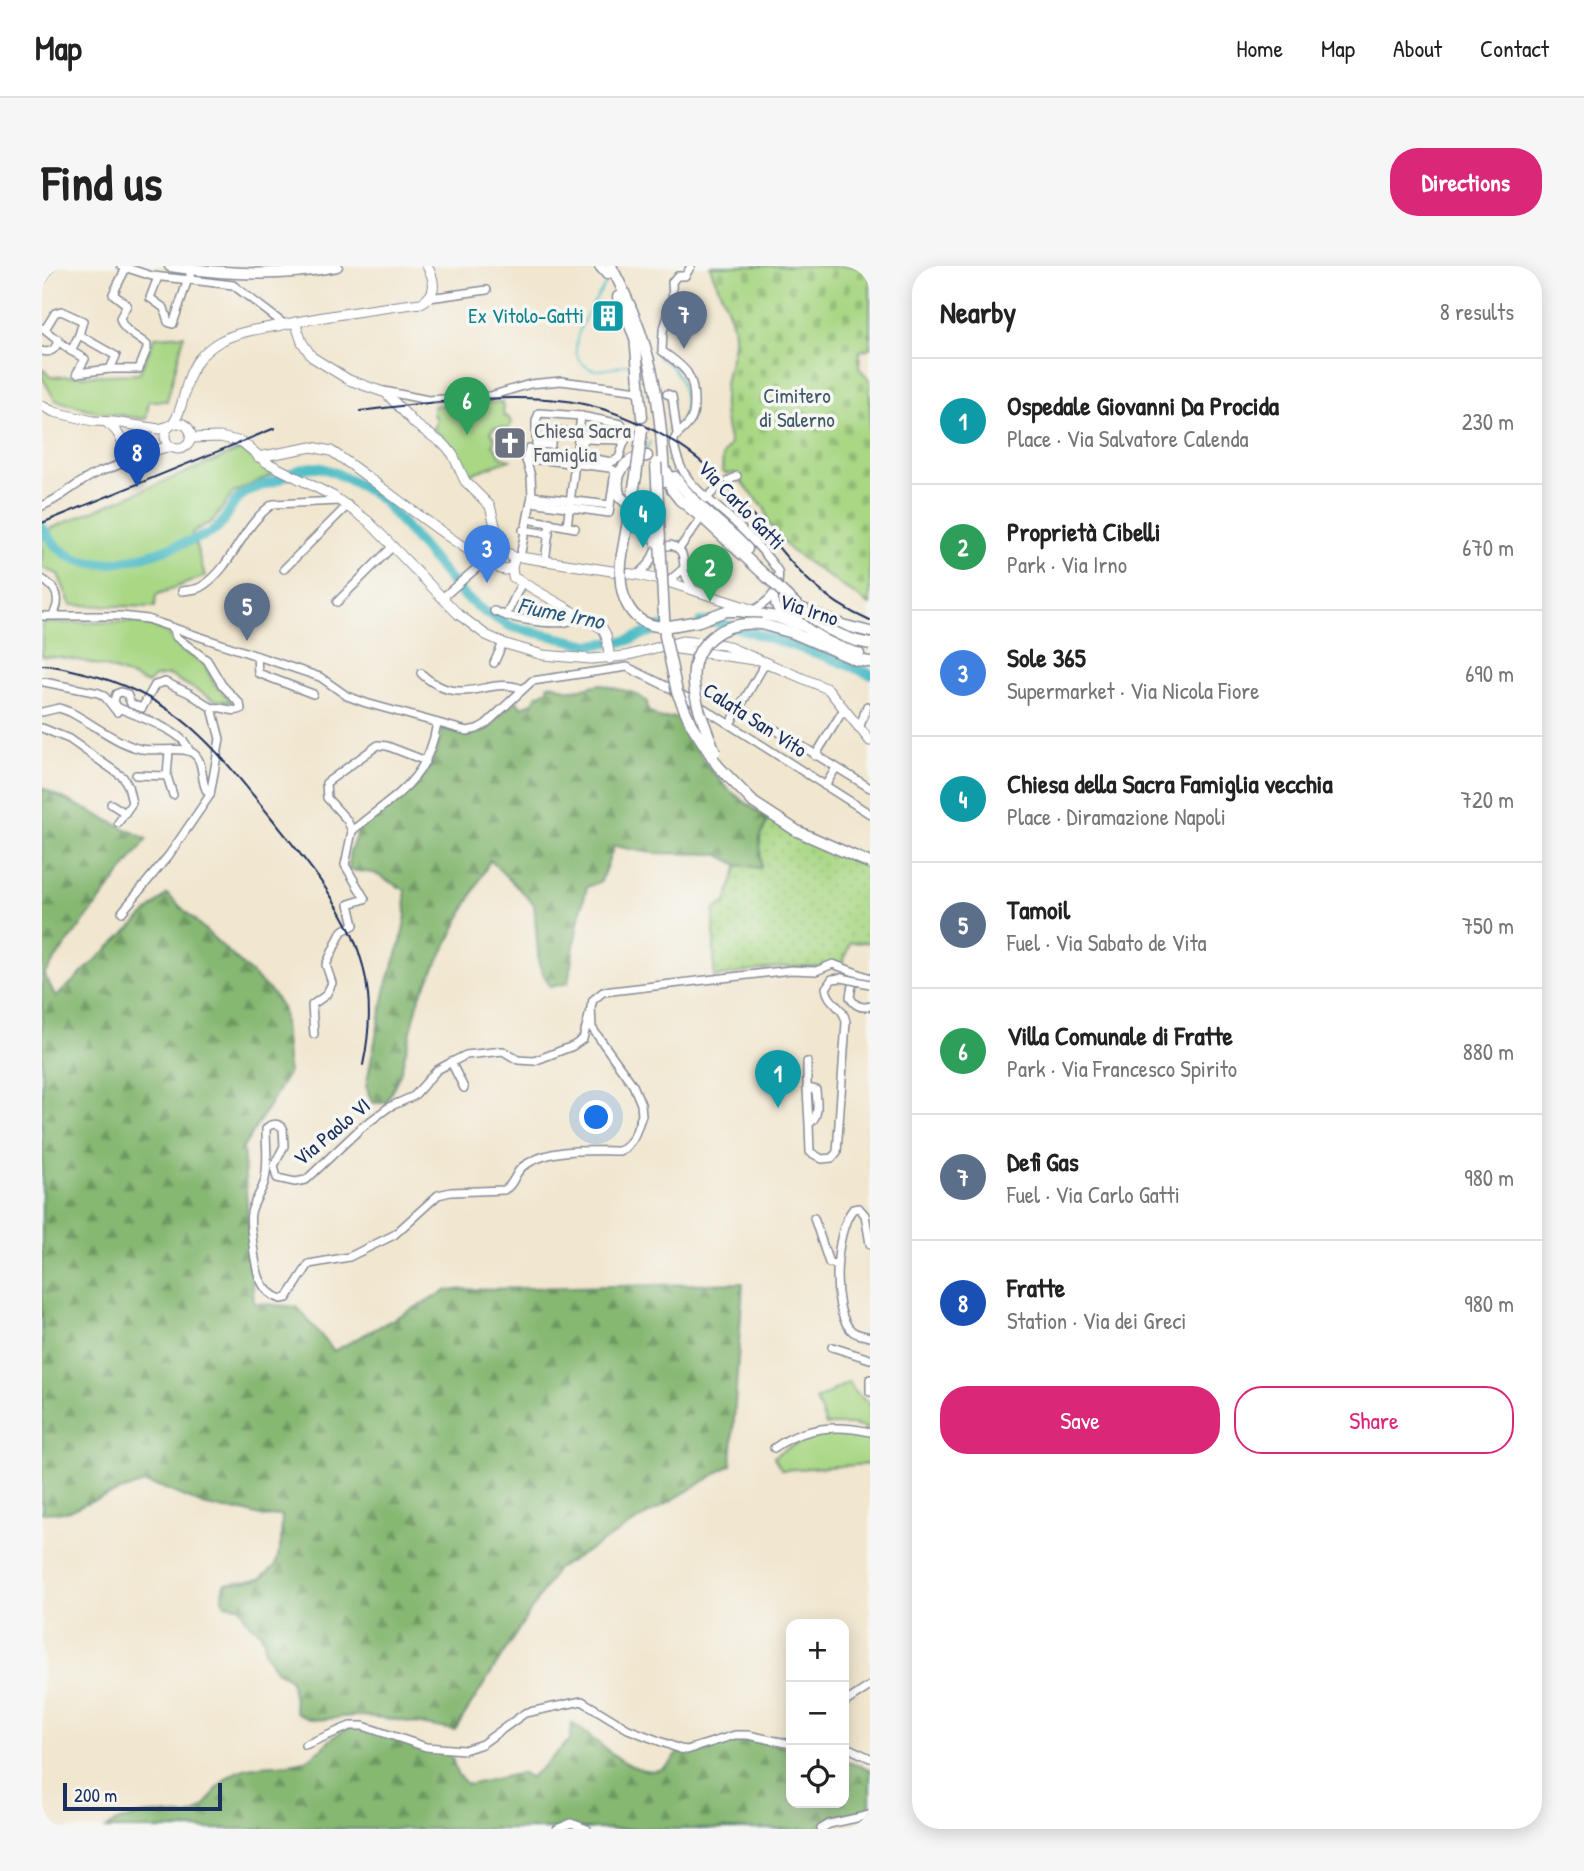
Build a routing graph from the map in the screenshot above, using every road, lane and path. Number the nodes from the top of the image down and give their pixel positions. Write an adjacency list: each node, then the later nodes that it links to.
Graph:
1 (51, 266): 12 (street)
2 (170, 266): 5 (highway)
3 (206, 266): 4 (highway)
4 (310, 266)
5 (337, 266)
6 (426, 266): 14 (main road)
7 (691, 266): 34 (street)
8 (124, 267): 10 (street); 23 (street)
9 (605, 268): 19 (highway); 52 (highway)
10 (158, 277): 11 (street); 11 (street)
11 (190, 278): 16 (street)
12 (42, 280)
13 (487, 290): 14 (street)
14 (429, 298): 15 (main road)
15 (295, 322): 16 (main road); 24 (main road)
16 (284, 324): 33 (main road)
17 (44, 325): 18 (street); 20 (street)
18 (79, 335): 22 (street); 23 (street)
19 (635, 336): 30 (highway); 47 (highway)
20 (58, 341): 21 (street); 22 (street)
21 (42, 351)
22 (71, 351): 23 (street)
23 (110, 369)
24 (382, 391): 25 (street); 66 (main road)
25 (639, 391)
26 (667, 394): 34 (street, Via Carlo Gatti)
27 (42, 404): 32 (main road)
28 (559, 414): 29 (street); 36 (street); 36 (street)
29 (581, 416): 31 (street); 38 (street)
30 (642, 416)
31 (609, 421): 41 (street); 42 (street)
32 (107, 423): 35 (main road); 39 (main road)
33 (171, 425): 35 (main road); 40 (main road); 43 (main road)
34 (676, 427): 54 (street, Via Carlo Gatti)
35 (151, 428): 39 (main road)
36 (557, 430): 38 (street)
37 (642, 430): 94 (highway, bridge)
38 (581, 436): 41 (street); 42 (street); 49 (street)
39 (121, 437): 45 (main road)
40 (190, 438): 43 (main road); 46 (main road)
41 (606, 438): 42 (street)
42 (625, 441)
43 (172, 447): 45 (main road)
44 (529, 448): 48 (street)
45 (130, 456): 58 (street)
46 (262, 459): 51 (main road); 67 (main road)
47 (652, 459): 98 (highway, bridge); 98 (highway, bridge)
48 (526, 460): 49 (street); 53 (street)
49 (575, 464): 57 (street); 57 (street)
50 (735, 474): 54 (street)
51 (301, 480): 55 (street); 56 (main road)
52 (669, 480): 60 (highway); 74 (highway); 123 (highway, bridge)
53 (531, 499): 57 (street); 59 (street)
54 (706, 499): 81 (street, Via Carlo Gatti)
55 (317, 502): 56 (street); 79 (street)
56 (344, 503): 64 (main road); 72 (street)
57 (570, 504): 61 (street)
58 (42, 506)
59 (528, 519): 61 (street); 62 (street)
60 (702, 521): 65 (street); 74 (highway)
61 (550, 522): 63 (street)
62 (523, 530): 63 (street); 68 (street)
63 (549, 534): 69 (street)
64 (393, 547): 82 (main road); 84 (street)
65 (679, 549): 70 (street); 71 (street)
66 (500, 554): 67 (main road); 68 (main road); 68 (main road)
67 (486, 560): 82 (street)
68 (515, 561): 69 (main road, Via Irno); 77 (main road)
69 (545, 562): 73 (main road, Via Irno)
70 (649, 564): 73 (street); 76 (street)
71 (684, 568): 78 (street); 80 (street)
72 (284, 569)
73 (638, 575): 76 (main road, Via Irno)
74 (767, 577): 87 (highway, bridge)
75 (42, 579): 83 (street)
76 (654, 579): 78 (main road, Via Irno)
77 (522, 582): 92 (street); 93 (main road)
78 (668, 582): 80 (main road, Via Irno)
79 (182, 591)
80 (694, 591): 85 (main road, Via Irno)
81 (774, 593): 86 (street); 94 (street, Via Carlo Gatti)
82 (442, 598): 99 (main road)
83 (59, 600): 89 (street); 90 (street)
84 (337, 601)
85 (738, 605): 86 (main road, Via Irno); 94 (main road, Via Irno)
86 (757, 608): 94 (main road, Via Irno)
87 (800, 608): 97 (highway, bridge); 100 (highway, bridge)
88 (494, 611): 92 (street)
89 (53, 615): 90 (street); 91 (street)
90 (67, 615): 95 (street)
91 (42, 616)
92 (506, 616): 93 (street)
93 (583, 616): 102 (main road)
94 (778, 616): 96 (main road, Via Irno); 97 (main road, Via Irno)
95 (173, 628): 101 (street); 111 (street)
96 (808, 629): 100 (main road, Via Irno); 103 (highway)
97 (870, 634)
98 (663, 642): 102 (main road); 104 (main road); 139 (highway, bridge)
99 (503, 643): 102 (main road); 105 (street)
100 (870, 645)
101 (257, 656): 109 (street); 116 (street)
102 (610, 659)
103 (870, 660): 123 (highway, bridge)
104 (766, 662): 112 (street); 113 (main road)
105 (494, 663)
106 (421, 673): 108 (street)
107 (44, 682): 115 (street)
108 (522, 689): 116 (street); 117 (street, Calata San Vito)
109 (313, 694)
110 (867, 706): 119 (street)
111 (212, 708): 115 (street); 132 (street)
112 (740, 708): 117 (street); 124 (street)
113 (844, 709): 119 (main road); 124 (street)
114 (42, 712): 122 (street)
115 (128, 712): 121 (street)
116 (440, 724): 125 (street)
117 (730, 724): 129 (street, Calata San Vito)
118 (42, 728): 134 (street)
119 (859, 729): 120 (main road)
120 (870, 741)
121 (188, 747): 122 (street); 132 (street)
122 (169, 751): 128 (street)
123 (715, 752): 138 (highway, bridge)
124 (816, 756): 126 (street)
125 (426, 761): 137 (street); 137 (street)
126 (836, 768): 129 (street); 130 (street)
127 (136, 775): 128 (street)
128 (167, 776): 131 (street)
129 (825, 786): 135 (street, Calata San Vito)
130 (870, 788)
131 (173, 795)
132 (210, 795): 140 (street)
133 (111, 804): 134 (street)
134 (125, 813): 136 (street)
135 (870, 814)
136 (118, 823)
137 (352, 831): 144 (street)
138 (870, 856)
139 (870, 863)
140 (122, 912)
141 (870, 981): 142 (street); 143 (street); 146 (street, bridge)
142 (591, 1006): 145 (street, Via Paolo VI); 145 (street, Via Paolo VI)
143 (870, 1006)
144 (314, 1034)
145 (451, 1062): 147 (street)
146 (807, 1062)
147 (464, 1088)
148 (814, 1218): 150 (street)
149 (870, 1244): 150 (street)
150 (837, 1265): 151 (street)
151 (870, 1337)
152 (832, 1347): 153 (street)
153 (870, 1359)
154 (870, 1379): 155 (street)
155 (870, 1392)
156 (870, 1432): 157 (street)
157 (774, 1448)
158 (870, 1686): 159 (street)
159 (849, 1700)
160 (786, 1743): 161 (street)
161 (305, 1745)
162 (849, 1748): 163 (street)
163 (870, 1758)
164 (870, 1815): 167 (street)
165 (557, 1829): 166 (street)
166 (587, 1829)
167 (821, 1829)

